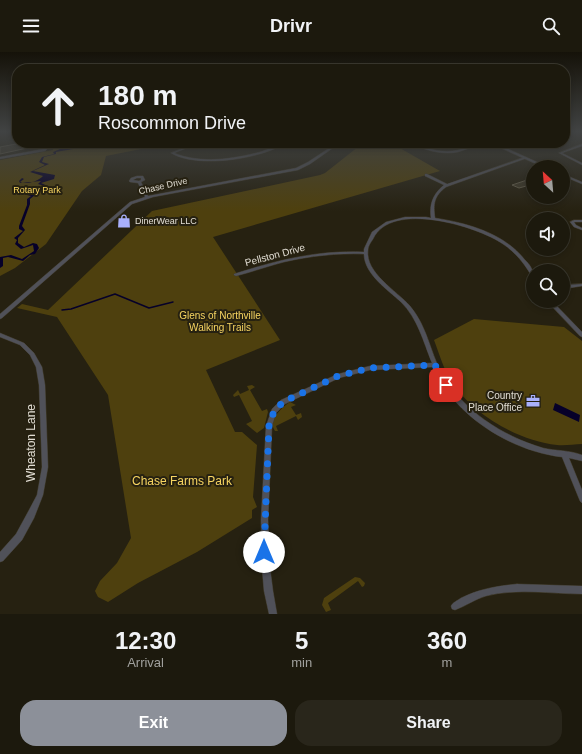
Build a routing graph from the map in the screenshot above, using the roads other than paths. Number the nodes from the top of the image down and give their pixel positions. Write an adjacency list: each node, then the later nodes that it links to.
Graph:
1 (186, 158): 2 (street)
2 (225, 158)
3 (316, 158): 13 (street, Chase Drive)
4 (526, 158): 6 (street); 12 (street)
5 (570, 158): 7 (street)
6 (530, 160)
7 (582, 164)
8 (426, 175): 12 (street)
9 (570, 178): 11 (street)
10 (139, 182): 13 (street)
11 (582, 183)
12 (446, 185): 14 (street)
13 (147, 196): 23 (street, Chase Drive)
14 (433, 218): 17 (street); 18 (street)
15 (582, 222): 16 (street)
16 (582, 229)
17 (366, 253): 19 (street, Pellston Drive); 26 (street)
18 (526, 265)
19 (236, 275)
20 (582, 285): 21 (street)
21 (570, 286)
22 (555, 308): 25 (street)
23 (0, 317)
24 (0, 335): 30 (street, Wheaton Lane)
25 (582, 335)
26 (435, 365): 27 (street); 33 (street)
27 (565, 455): 28 (street); 29 (street)
28 (580, 456)
29 (582, 500)
30 (0, 558)
31 (582, 590): 32 (street)
32 (455, 606)
33 (273, 614)

